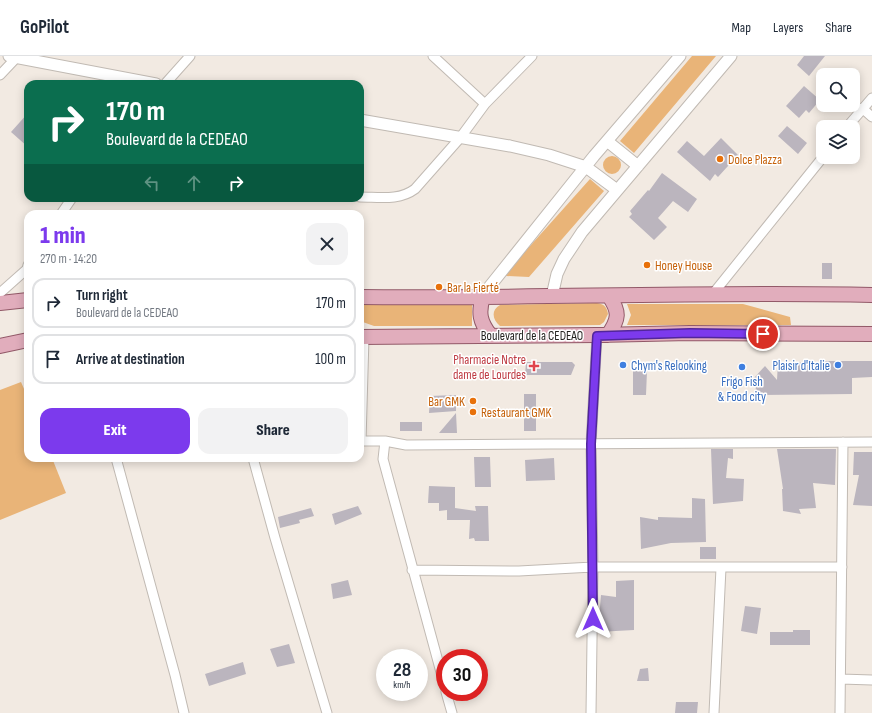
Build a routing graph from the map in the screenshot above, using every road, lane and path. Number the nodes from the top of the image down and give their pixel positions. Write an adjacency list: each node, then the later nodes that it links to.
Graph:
1 (15, 56): 7 (street); 8 (street)
2 (190, 56): 10 (street)
3 (433, 56): 12 (street)
4 (532, 56): 12 (street)
5 (680, 56): 18 (street)
6 (730, 56): 20 (street)
7 (58, 60): 9 (street)
8 (0, 75)
9 (140, 80)
10 (169, 80)
11 (872, 98): 13 (street)
12 (485, 104): 17 (street)
13 (862, 108): 14 (street); 15 (street)
14 (872, 116)
15 (853, 120)
16 (364, 121): 17 (street)
17 (460, 138): 21 (street); 23 (street)
18 (607, 141): 20 (street); 21 (street)
19 (817, 164): 26 (street)
20 (638, 166): 22 (street)
21 (586, 167): 22 (street); 31 (street)
22 (617, 190): 28 (street)
23 (364, 197)
24 (24, 272): 25 (street)
25 (0, 293)
26 (712, 295): 27 (main road); 29 (main road)
27 (872, 295)
28 (552, 296): 29 (main road); 31 (main road)
29 (609, 296): 36 (main road)
30 (364, 297): 31 (main road)
31 (483, 297): 35 (main road)
32 (24, 300): 33 (main road)
33 (0, 303)
34 (872, 334): 36 (main road, Boulevard de la CEDEAO)
35 (490, 335): 36 (main road, Boulevard de la CEDEAO); 37 (main road, Boulevard de la CEDEAO)
36 (602, 335): 44 (street)
37 (364, 337)
38 (24, 341): 39 (main road)
39 (0, 346)
40 (364, 441): 41 (street)
41 (385, 441): 44 (street); 50 (street)
42 (843, 442): 43 (street); 44 (street); 48 (street)
43 (872, 442)
44 (591, 444): 47 (street)
45 (117, 462): 55 (street)
46 (254, 462): 56 (street)
47 (593, 567): 49 (street); 50 (street); 58 (street)
48 (842, 567): 49 (street); 52 (street)
49 (721, 568): 59 (street)
50 (412, 570): 51 (street)
51 (436, 655)
52 (841, 679): 53 (street); 60 (street)
53 (872, 680)
54 (449, 701): 57 (street)
55 (184, 713)
56 (327, 713)
57 (452, 713)
58 (591, 713)
59 (714, 713)
60 (840, 713)

